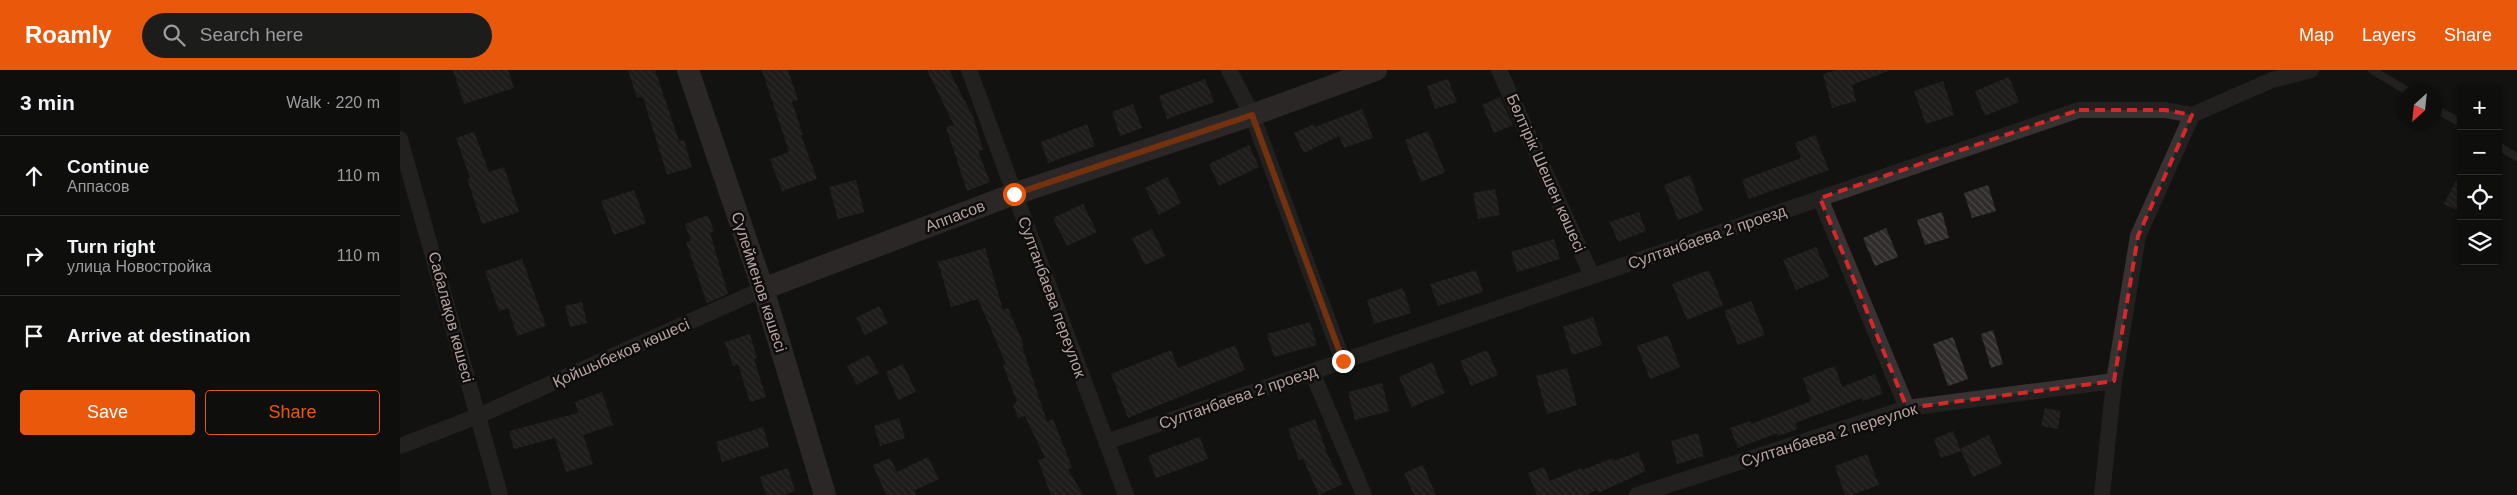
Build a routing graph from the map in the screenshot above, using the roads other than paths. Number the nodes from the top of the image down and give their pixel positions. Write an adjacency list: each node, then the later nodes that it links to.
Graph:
1 (688, 70): 20 (street, Сүлейменов көшесі)
2 (969, 70): 17 (street, Султанбаева переулок)
3 (1229, 70): 11 (street)
4 (1376, 70): 11 (street, Аппасов)
5 (1499, 70): 19 (street, Бөлтірік Шешен көшесі)
6 (2312, 70): 8 (street)
7 (2372, 70): 9 (lane)
8 (2275, 75): 12 (street)
9 (2397, 85)
10 (2442, 112): 13 (lane)
11 (1252, 115): 17 (street, Аппасов); 21 (street)
12 (2192, 115): 18 (street, Султанбаева 2 проезд); 23 (street)
13 (2457, 121)
14 (400, 139): 25 (street, Сабалақов көшесі)
15 (2502, 148): 16 (lane)
16 (2517, 157)
17 (1014, 194): 20 (street, Аппасов); 26 (street, Султанбаева переулок)
18 (1820, 198): 19 (street, Султанбаева 2 проезд); 24 (street)
19 (1592, 276): 21 (street, Султанбаева 2 проезд)
20 (763, 289): 25 (street, Қойшыбеков көшесі); 29 (street, Сүлейменов көшесі)
21 (1343, 361): 22 (street, Султанбаева 2 проезд)
22 (1312, 372): 26 (street, Султанбаева 2 проезд); 31 (street)
23 (2114, 381): 24 (street, Султанбаева 2 переулок); 33 (street)
24 (1907, 408): 32 (street, Султанбаева 2 переулок)
25 (478, 416): 27 (street, Қойшыбеков көшесі); 28 (street, Сабалақов көшесі)
26 (1106, 442): 30 (street, Султанбаева переулок)
27 (400, 446)
28 (500, 495)
29 (825, 495)
30 (1126, 495)
31 (1364, 495)
32 (1637, 495)
33 (2102, 495)

